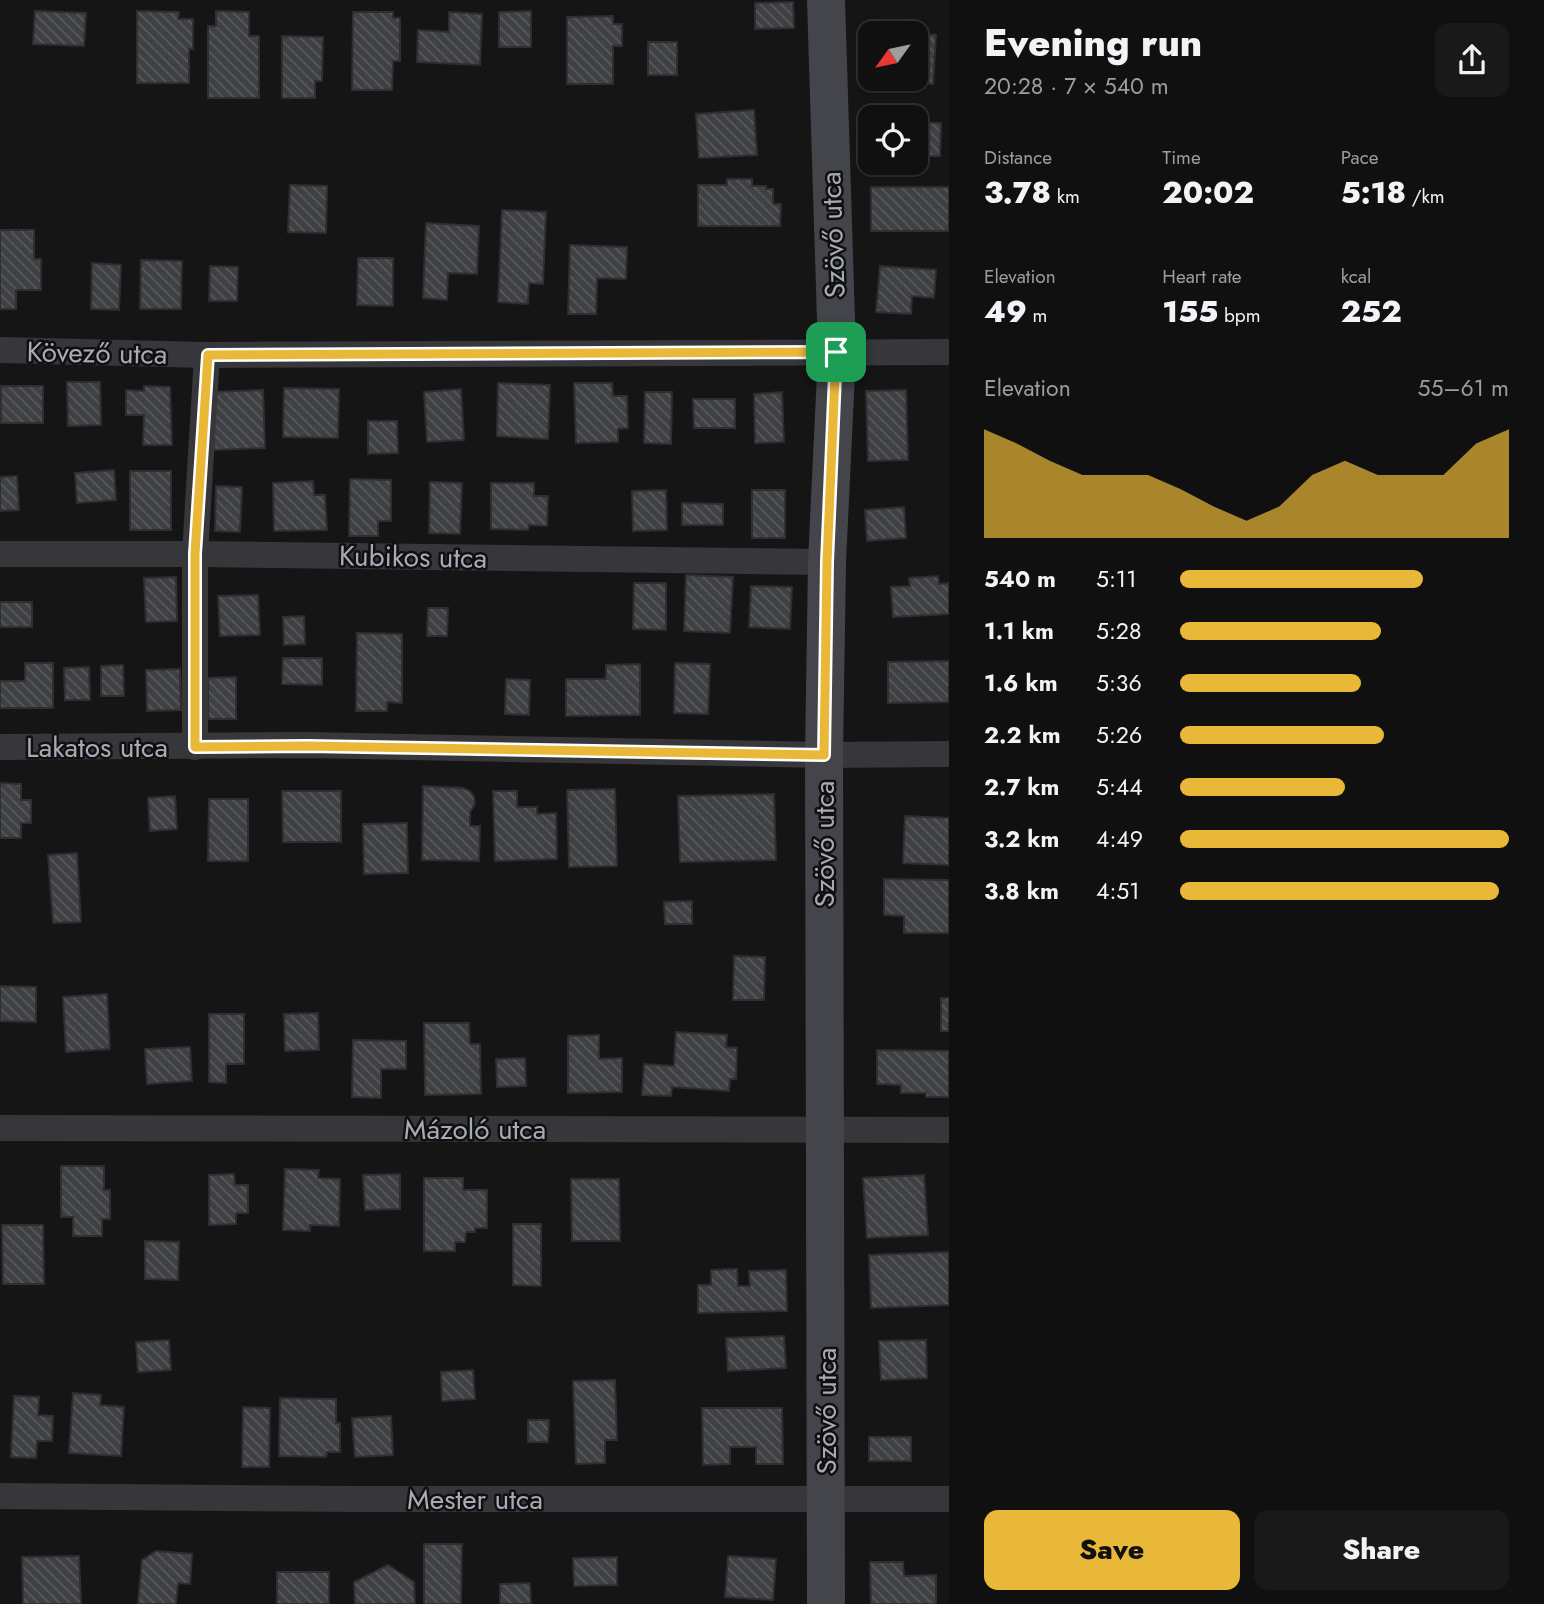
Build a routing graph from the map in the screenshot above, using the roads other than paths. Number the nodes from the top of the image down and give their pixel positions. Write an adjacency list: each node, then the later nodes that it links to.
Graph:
1 (827, 0): 3 (street, Szövő utca)
2 (0, 350): 5 (street, Kövező utca)
3 (836, 352): 4 (street, Kövező utca); 5 (street, Kövező utca); 8 (street, Szövő utca)
4 (949, 352)
5 (208, 355): 7 (street)
6 (0, 554): 7 (street, Kubikos utca)
7 (195, 554): 8 (street, Kubikos utca); 10 (street)
8 (827, 562): 12 (street, Szövő utca)
9 (0, 747): 10 (street, Lakatos utca)
10 (195, 747): 12 (street, Lakatos utca)
11 (949, 754): 12 (street, Lakatos utca)
12 (824, 755): 14 (street, Szövő utca)
13 (0, 1128): 14 (street, Mázoló utca)
14 (824, 1130): 15 (street, Mázoló utca); 17 (street, Szövő utca)
15 (949, 1130)
16 (0, 1496): 17 (street, Mester utca)
17 (827, 1499): 18 (street, Mester utca); 19 (street, Szövő utca)
18 (949, 1499)
19 (826, 1604)

